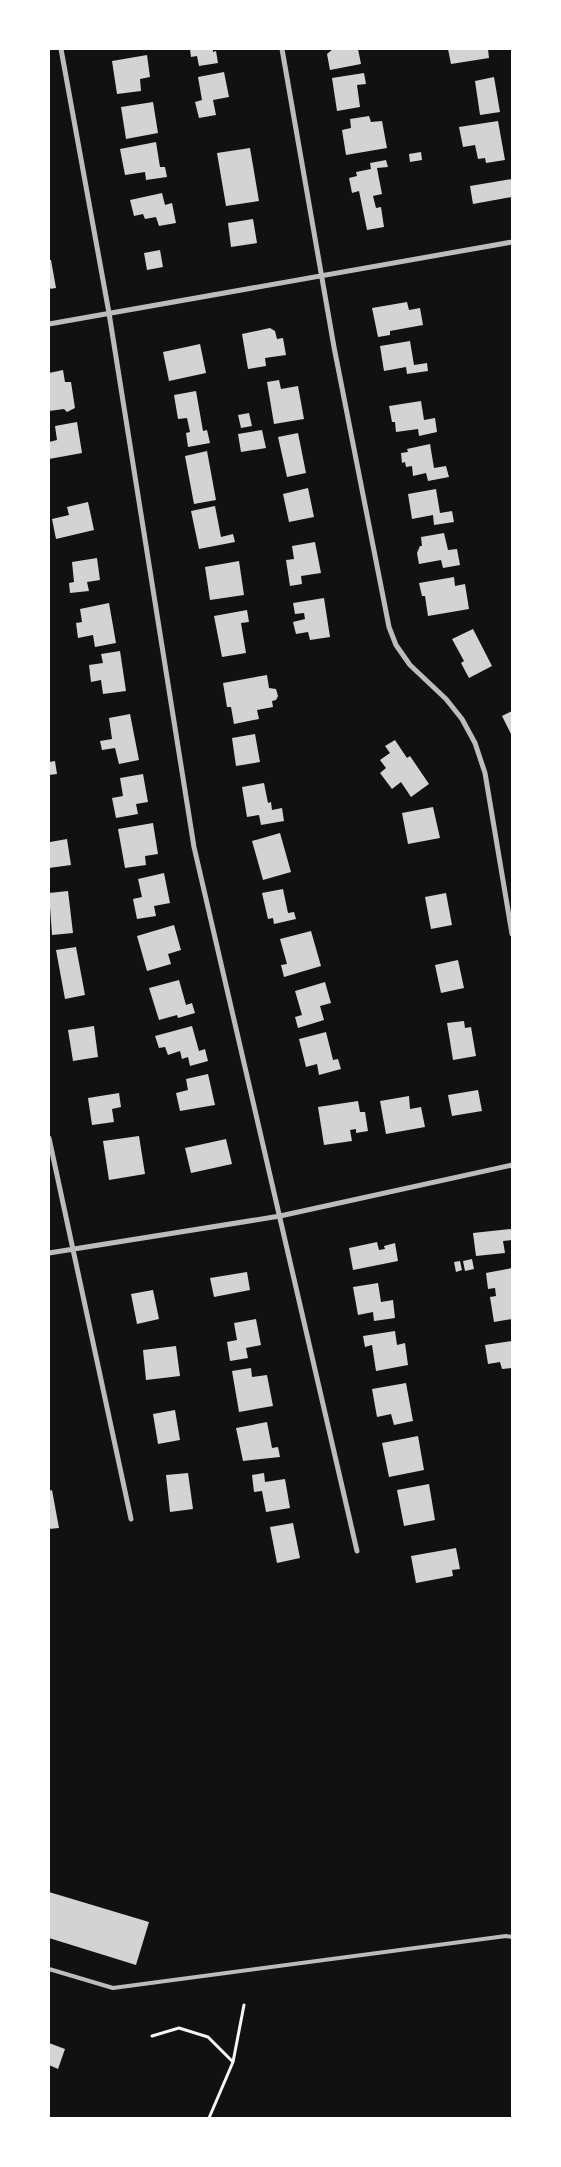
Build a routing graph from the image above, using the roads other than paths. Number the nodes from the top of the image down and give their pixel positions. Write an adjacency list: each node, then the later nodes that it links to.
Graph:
1 (61, 49): 5 (street)
2 (282, 49): 4 (street)
3 (512, 242): 4 (street)
4 (322, 276): 5 (street); 7 (street)
5 (109, 313): 6 (street); 10 (street)
6 (49, 324)
7 (512, 934)
8 (49, 1138): 11 (street)
9 (512, 1165): 10 (street)
10 (280, 1216): 11 (street); 14 (street)
11 (72, 1249): 12 (street); 13 (street)
12 (49, 1254)
13 (131, 1519)
14 (357, 1551)
15 (512, 1937): 16 (lane)
16 (49, 1969)

